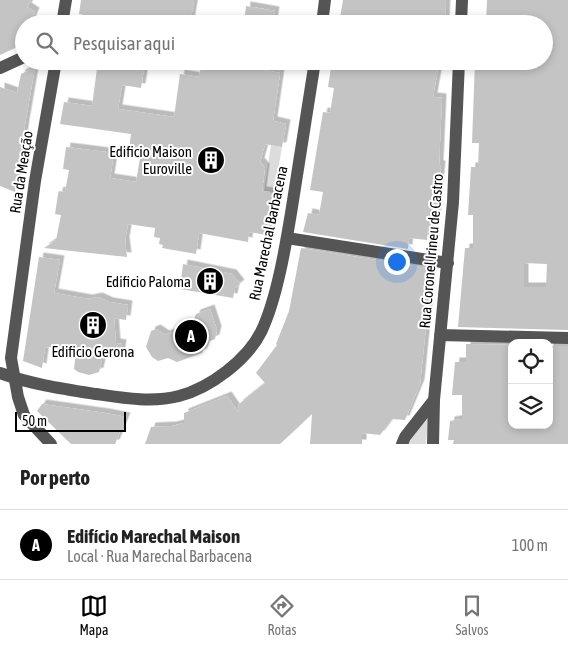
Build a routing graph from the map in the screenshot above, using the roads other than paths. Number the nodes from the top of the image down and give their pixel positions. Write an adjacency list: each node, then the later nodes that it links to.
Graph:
1 (66, 0): 4 (street)
2 (325, 0): 5 (street)
3 (462, 0): 6 (street)
4 (64, 15)
5 (323, 15)
6 (461, 15)
7 (15, 61): 8 (street)
8 (0, 68)
9 (54, 70): 17 (street, Rua da Meação)
10 (314, 70): 12 (street, Rua Marechal Barbacena)
11 (459, 70): 13 (street, Rua Coronel Irineu de Castro)
12 (286, 238): 13 (street); 17 (street, Rua Marechal Barbacena)
13 (448, 262): 14 (street, Rua Coronel Irineu de Castro)
14 (440, 335): 15 (street); 18 (street, Rua Coronel Irineu de Castro)
15 (568, 338)
16 (0, 373): 17 (street, Rua Marechal Barbacena)
17 (14, 378): 19 (street, Rua da Meação)
18 (434, 400): 20 (street); 21 (street, Rua Coronel Irineu de Castro)
19 (51, 444)
20 (402, 444)
21 (433, 444)

